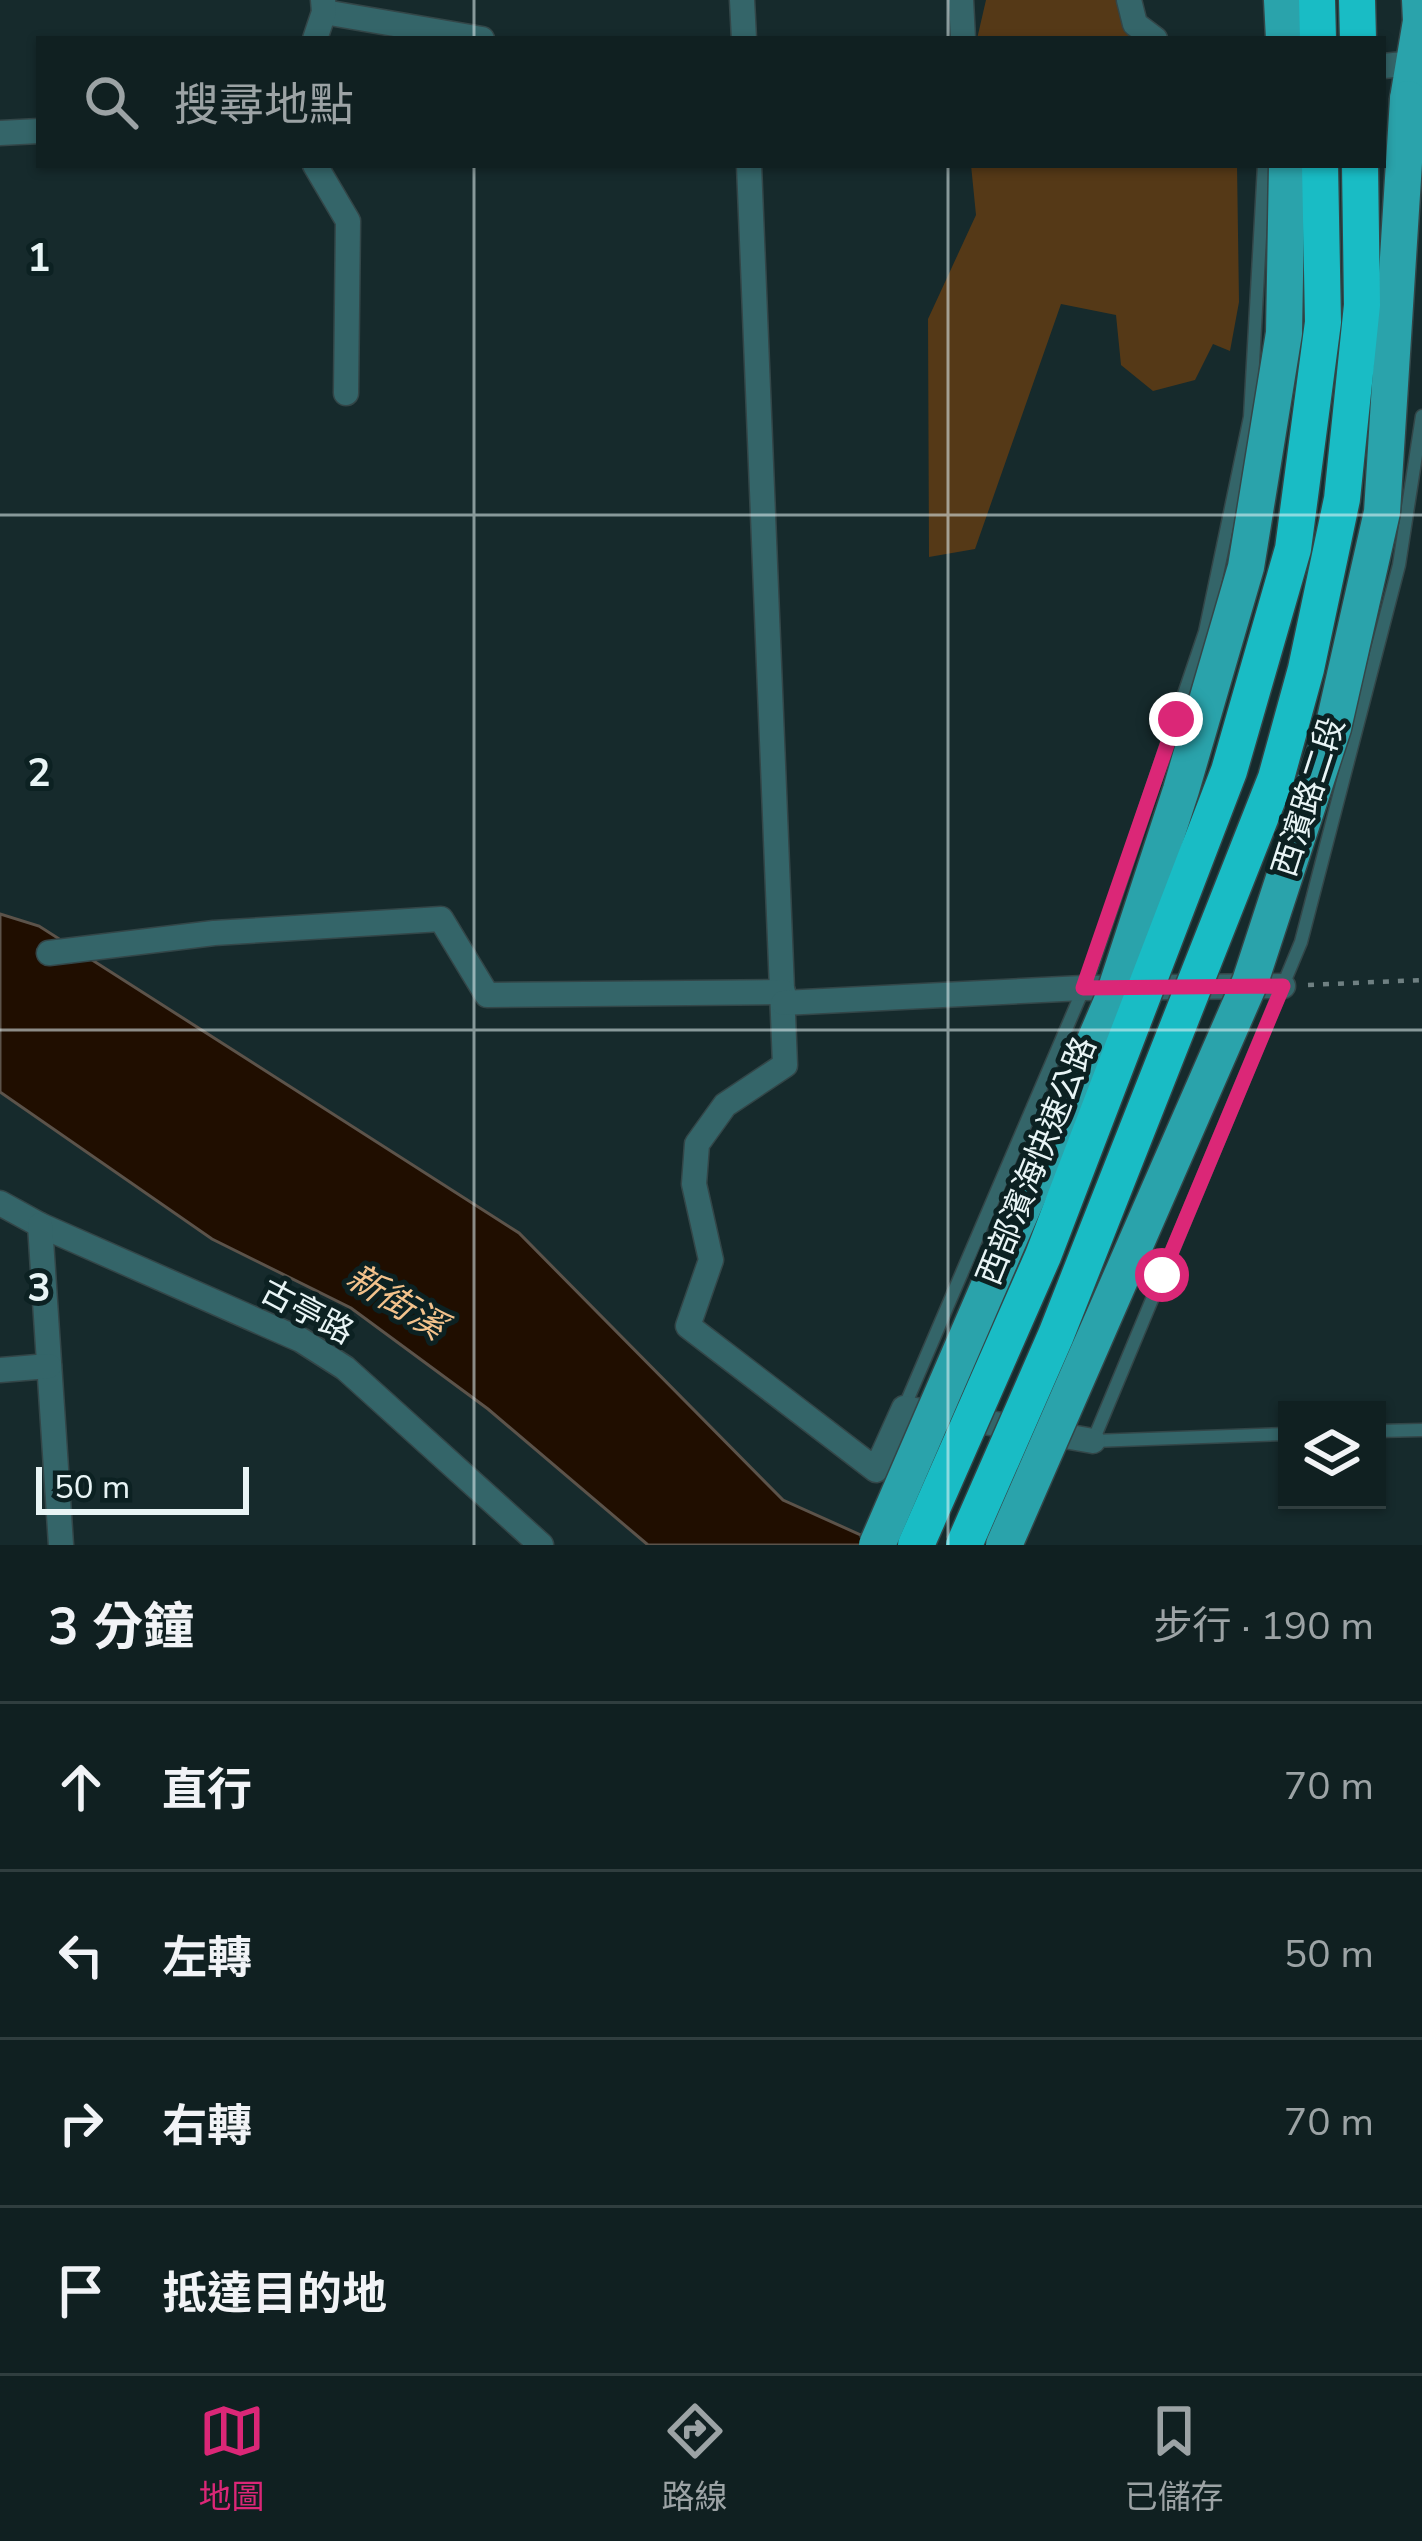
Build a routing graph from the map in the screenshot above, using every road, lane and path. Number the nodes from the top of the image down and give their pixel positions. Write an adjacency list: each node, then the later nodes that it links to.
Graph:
1 (742, 0): 11 (street)
2 (961, 0): 12 (street)
3 (1129, 0): 13 (street)
4 (1282, 0): 14 (main road)
5 (1317, 0): 15 (highway)
6 (1357, 0): 16 (highway)
7 (1420, 0): 17 (main road, 西濱路二段)
8 (323, 6): 9 (street); 10 (street)
9 (316, 36)
10 (468, 36)
11 (743, 36)
12 (963, 36)
13 (1151, 36)
14 (1284, 36)
15 (1318, 36)
16 (1358, 36)
17 (1407, 76): 47 (main road, 西濱路二段, bridge)
18 (36, 131): 19 (street)
19 (0, 133)
20 (317, 168): 26 (street)
21 (749, 168): 32 (street)
22 (1264, 168): 31 (lane)
23 (1287, 168): 44 (main road, bridge)
24 (1320, 168): 45 (highway, 西部濱海快速公路, bridge)
25 (1360, 168): 46 (highway, bridge)
26 (346, 393)
27 (1422, 416): 30 (lane)
28 (49, 953): 32 (street)
29 (1422, 980): 30 (path)
30 (1283, 986): 31 (street); 41 (lane)
31 (1083, 988): 32 (street); 37 (lane)
32 (783, 998): 37 (street)
33 (0, 1203): 34 (street, 古亭路)
34 (40, 1225): 35 (street); 43 (street, 古亭路)
35 (49, 1366): 36 (street); 42 (street)
36 (0, 1370)
37 (904, 1408): 41 (street)
38 (1422, 1430): 39 (lane)
39 (1386, 1431)
40 (1278, 1434): 41 (lane)
41 (1093, 1441)
42 (62, 1545)
43 (541, 1545)
44 (877, 1545)
45 (916, 1545)
46 (964, 1545)
47 (1004, 1545)

